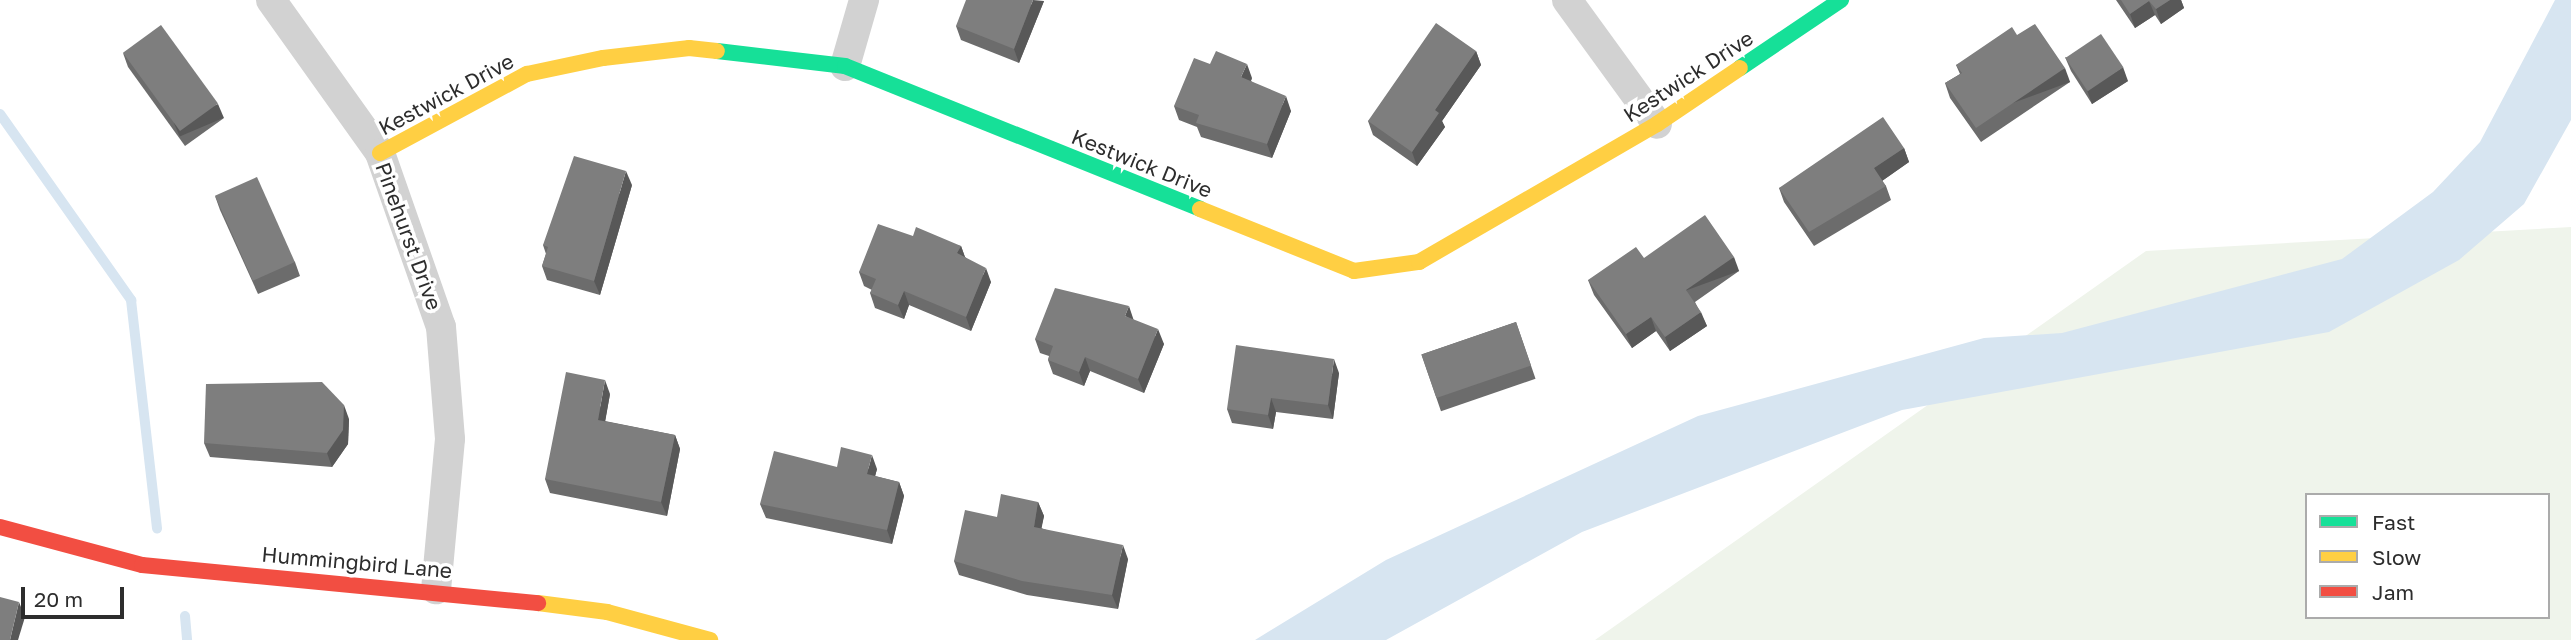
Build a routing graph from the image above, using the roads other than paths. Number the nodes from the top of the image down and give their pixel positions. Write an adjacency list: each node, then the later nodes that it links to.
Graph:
1 (271, 0): 7 (street, Pinehurst Drive)
2 (864, 0): 5 (street)
3 (1567, 0): 6 (street)
4 (1841, 0): 6 (street, Kestwick Drive)
5 (845, 66): 6 (street, Kestwick Drive); 7 (street, Kestwick Drive)
6 (1657, 124)
7 (380, 153): 9 (street, Pinehurst Drive)
8 (0, 527): 9 (street, Hummingbird Lane)
9 (436, 589): 10 (street, Hummingbird Lane)
10 (710, 640)

